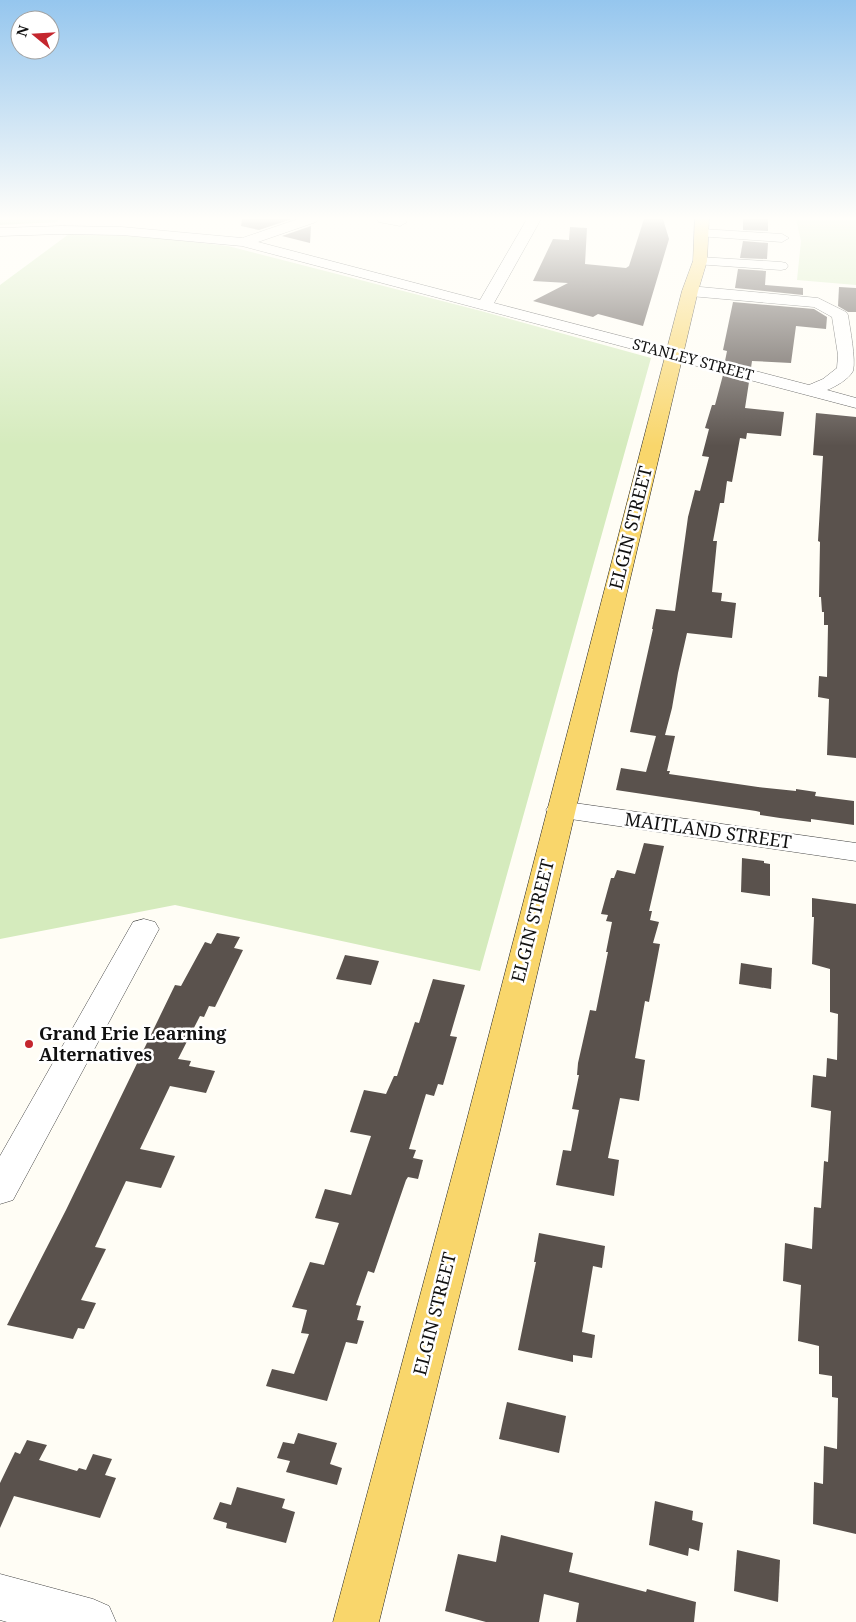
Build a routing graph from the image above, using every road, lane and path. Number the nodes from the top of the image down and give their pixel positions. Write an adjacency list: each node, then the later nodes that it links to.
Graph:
1 (445, 295): 7 (street, STANLEY STREET)
2 (491, 295): 7 (street)
3 (689, 295): 8 (main road, ELGIN STREET)
4 (705, 295): 6 (street)
5 (818, 295): 6 (street)
6 (818, 303): 9 (street)
7 (485, 305): 8 (street, STANLEY STREET)
8 (674, 355): 12 (street, STANLEY STREET); 14 (main road, ELGIN STREET)
9 (851, 356): 11 (street)
10 (766, 368): 11 (street)
11 (829, 383): 12 (street)
12 (813, 390): 13 (street, STANLEY STREET)
13 (856, 403)
14 (560, 810): 15 (street, MAITLAND STREET); 20 (main road, ELGIN STREET)
15 (856, 852)
16 (144, 929): 17 (street)
17 (0, 1190)
18 (0, 1597): 19 (street)
19 (93, 1622)
20 (356, 1622)

